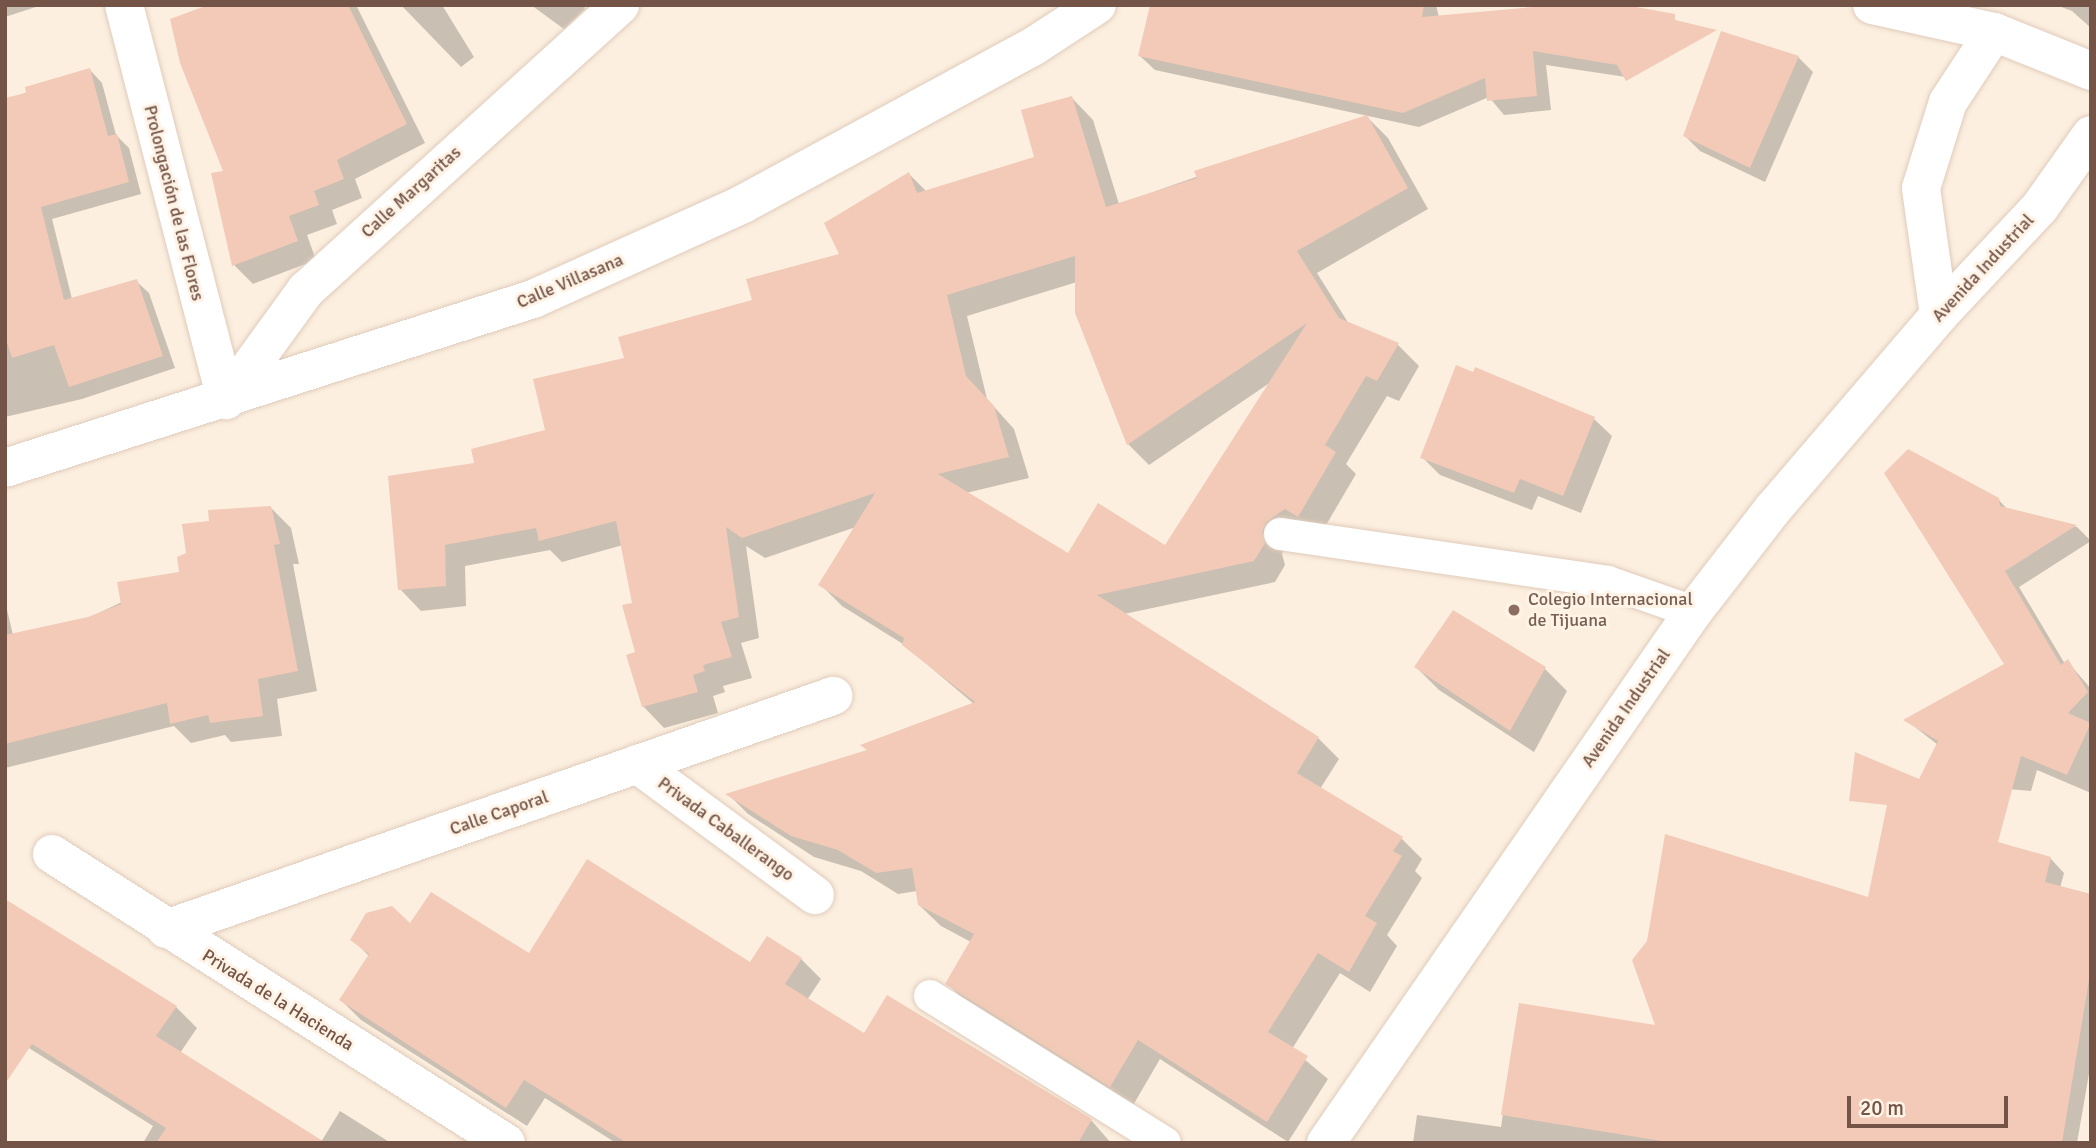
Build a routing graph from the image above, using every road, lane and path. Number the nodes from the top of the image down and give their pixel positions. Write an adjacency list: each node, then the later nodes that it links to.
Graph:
1 (124, 5): 9 (street, Prolongación de las Flores)
2 (620, 5): 9 (street, Calle Margaritas)
3 (1097, 5): 9 (street, Calle Villasana)
4 (1872, 5): 5 (street)
5 (1994, 32): 6 (street); 8 (street)
6 (2091, 71)
7 (2091, 135): 8 (street, Avenida Industrial)
8 (1939, 315): 12 (street, Avenida Industrial)
9 (226, 400): 10 (street, Calle Villasana)
10 (5, 468)
11 (1280, 534): 12 (lane)
12 (1693, 611): 21 (street, Avenida Industrial)
13 (833, 696): 14 (street, Calle Caporal)
14 (637, 764): 16 (street, Privada Caballerango); 17 (street, Calle Caporal)
15 (52, 854): 17 (street, Privada de la Hacienda)
16 (815, 895)
17 (166, 929): 19 (street, Privada de la Hacienda)
18 (930, 996): 20 (lane)
19 (506, 1143)
20 (1165, 1143)
21 (1325, 1143)

